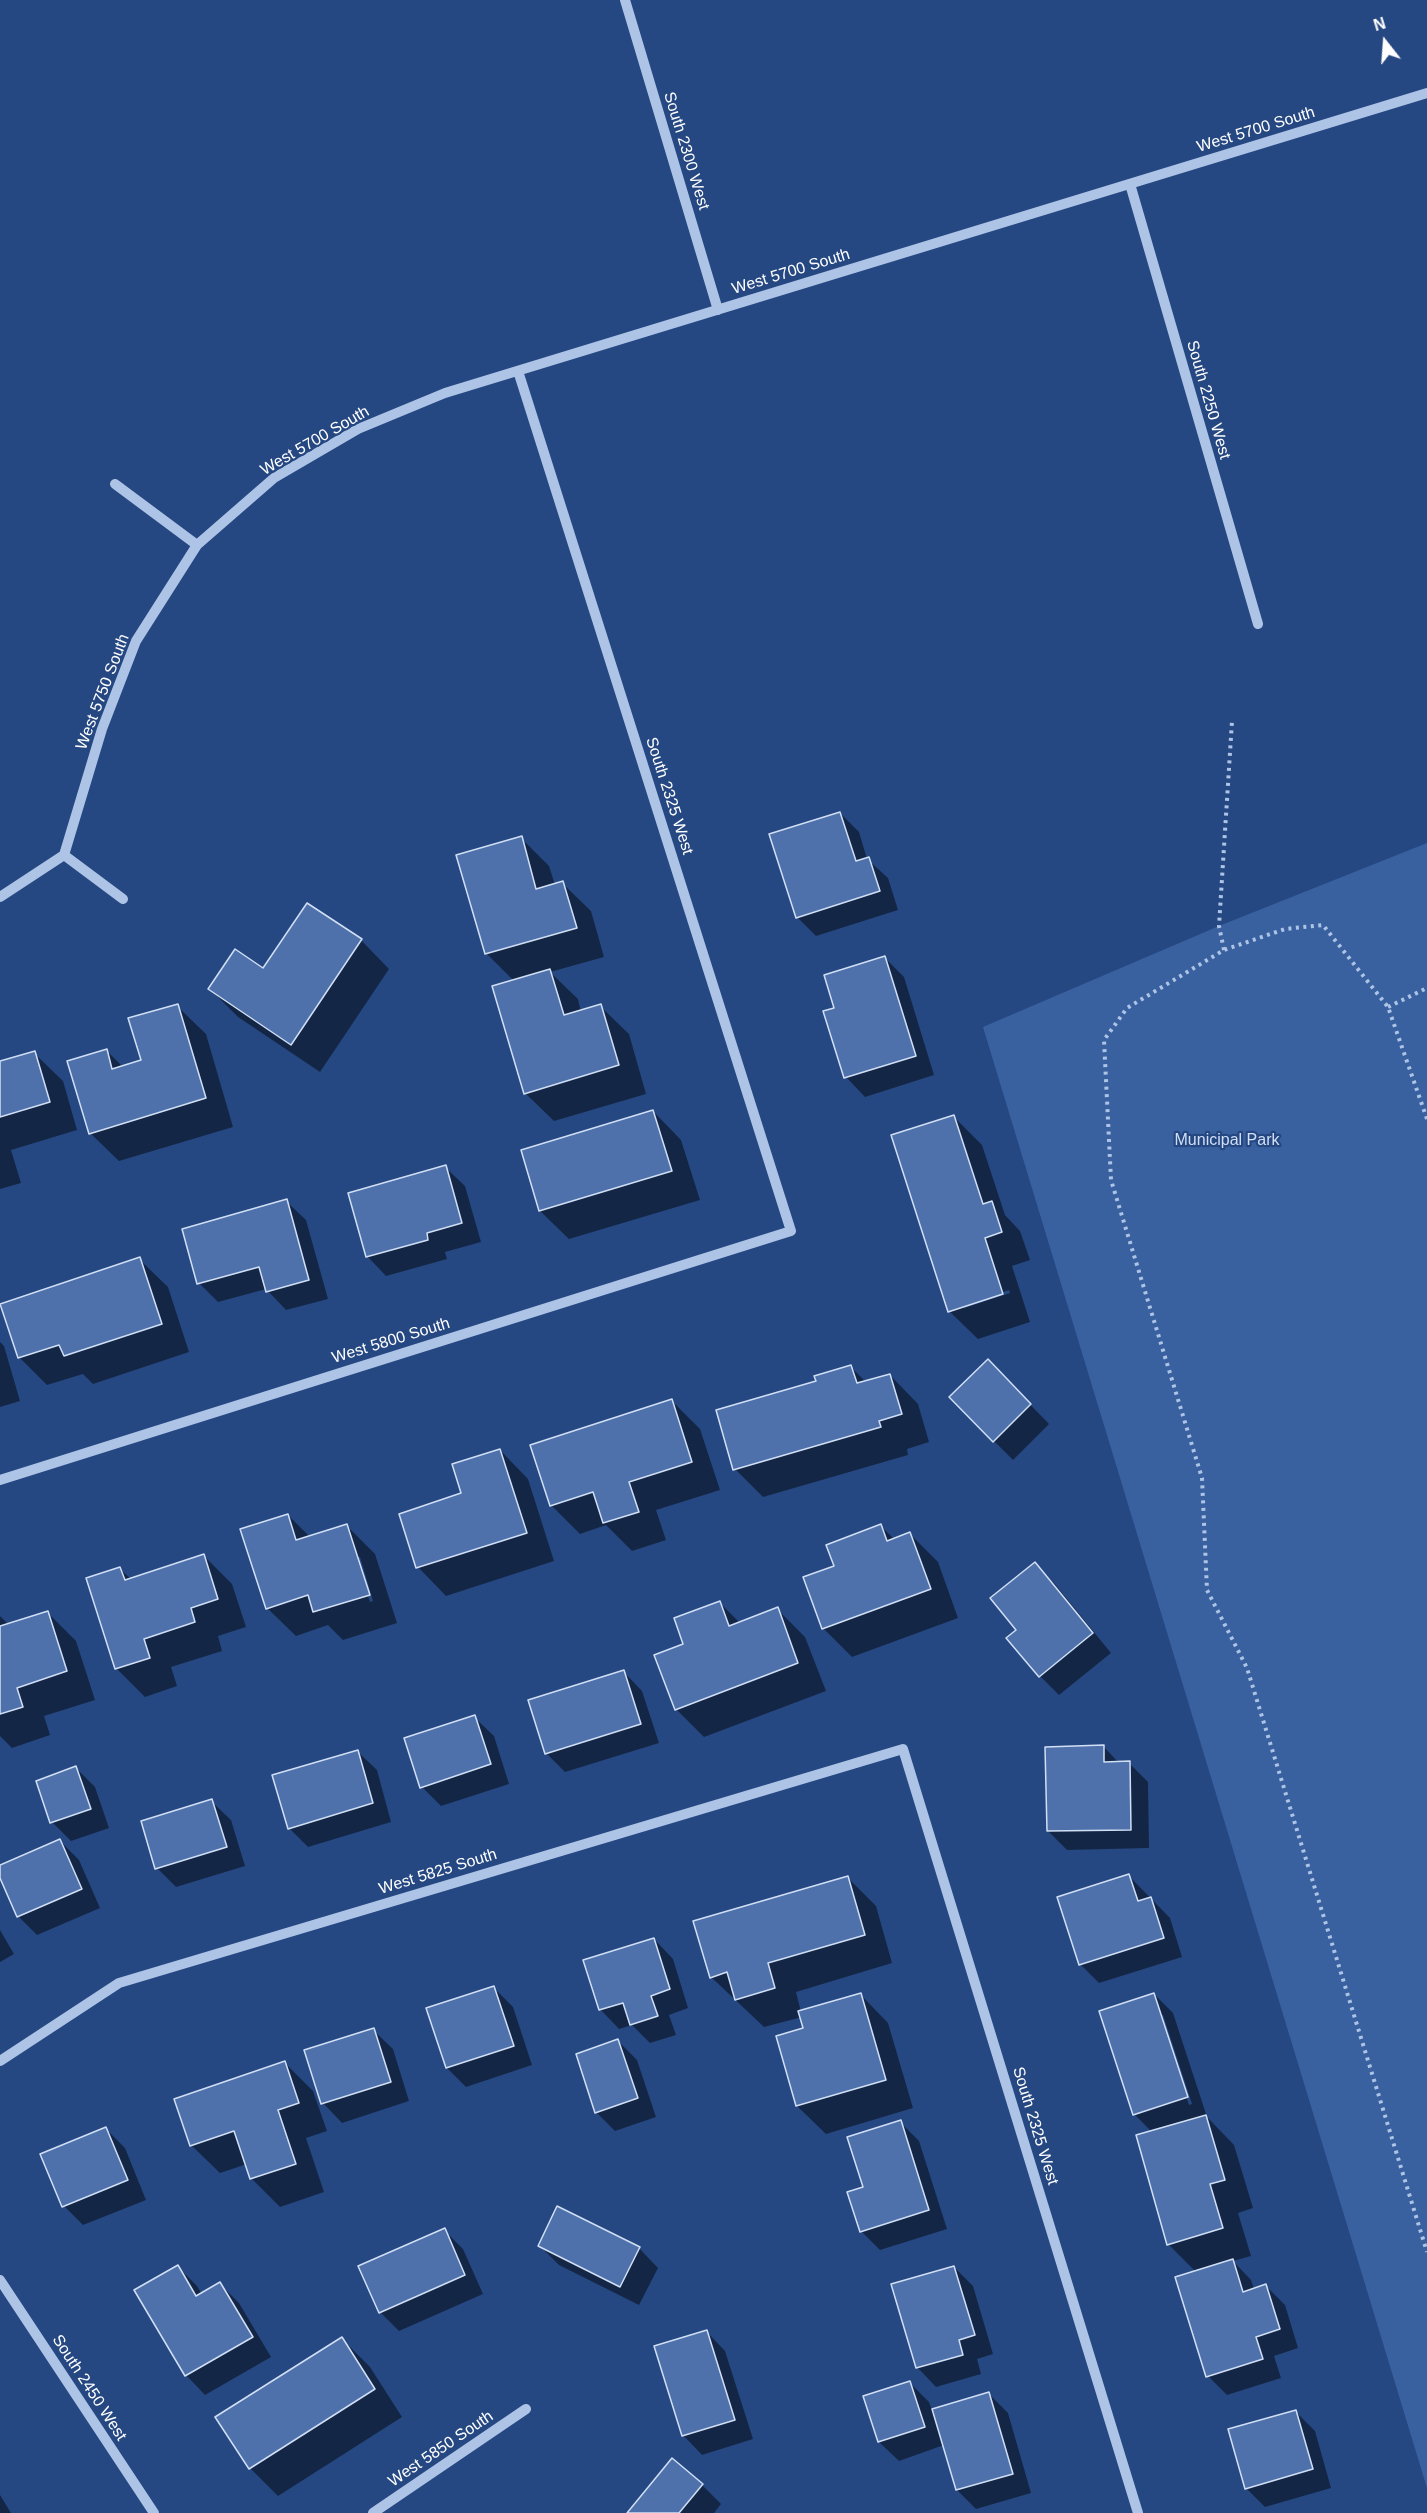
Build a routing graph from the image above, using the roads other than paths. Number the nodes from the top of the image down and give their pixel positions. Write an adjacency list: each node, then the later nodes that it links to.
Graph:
1 (625, 0): 4 (street, South 2300 West)
2 (1427, 93): 3 (street, West 5700 South)
3 (1130, 184): 4 (street, West 5700 South); 8 (street, South 2250 West)
4 (718, 310): 5 (street, West 5700 South)
5 (518, 371): 7 (street, West 5700 South); 12 (street, South 2325 West)
6 (115, 484): 7 (street)
7 (197, 545): 9 (street, West 5750 South)
8 (1258, 624)
9 (64, 855): 10 (street); 11 (street)
10 (0, 897)
11 (123, 899)
12 (791, 1231): 13 (street, West 5800 South)
13 (0, 1480)
14 (903, 1749): 15 (street, West 5825 South); 20 (street, South 2325 West)
15 (0, 2061)
16 (0, 2280): 18 (street, South 2450 West)
17 (526, 2409): 19 (street, West 5850 South)
18 (154, 2513)
19 (373, 2513)
20 (1138, 2513)

